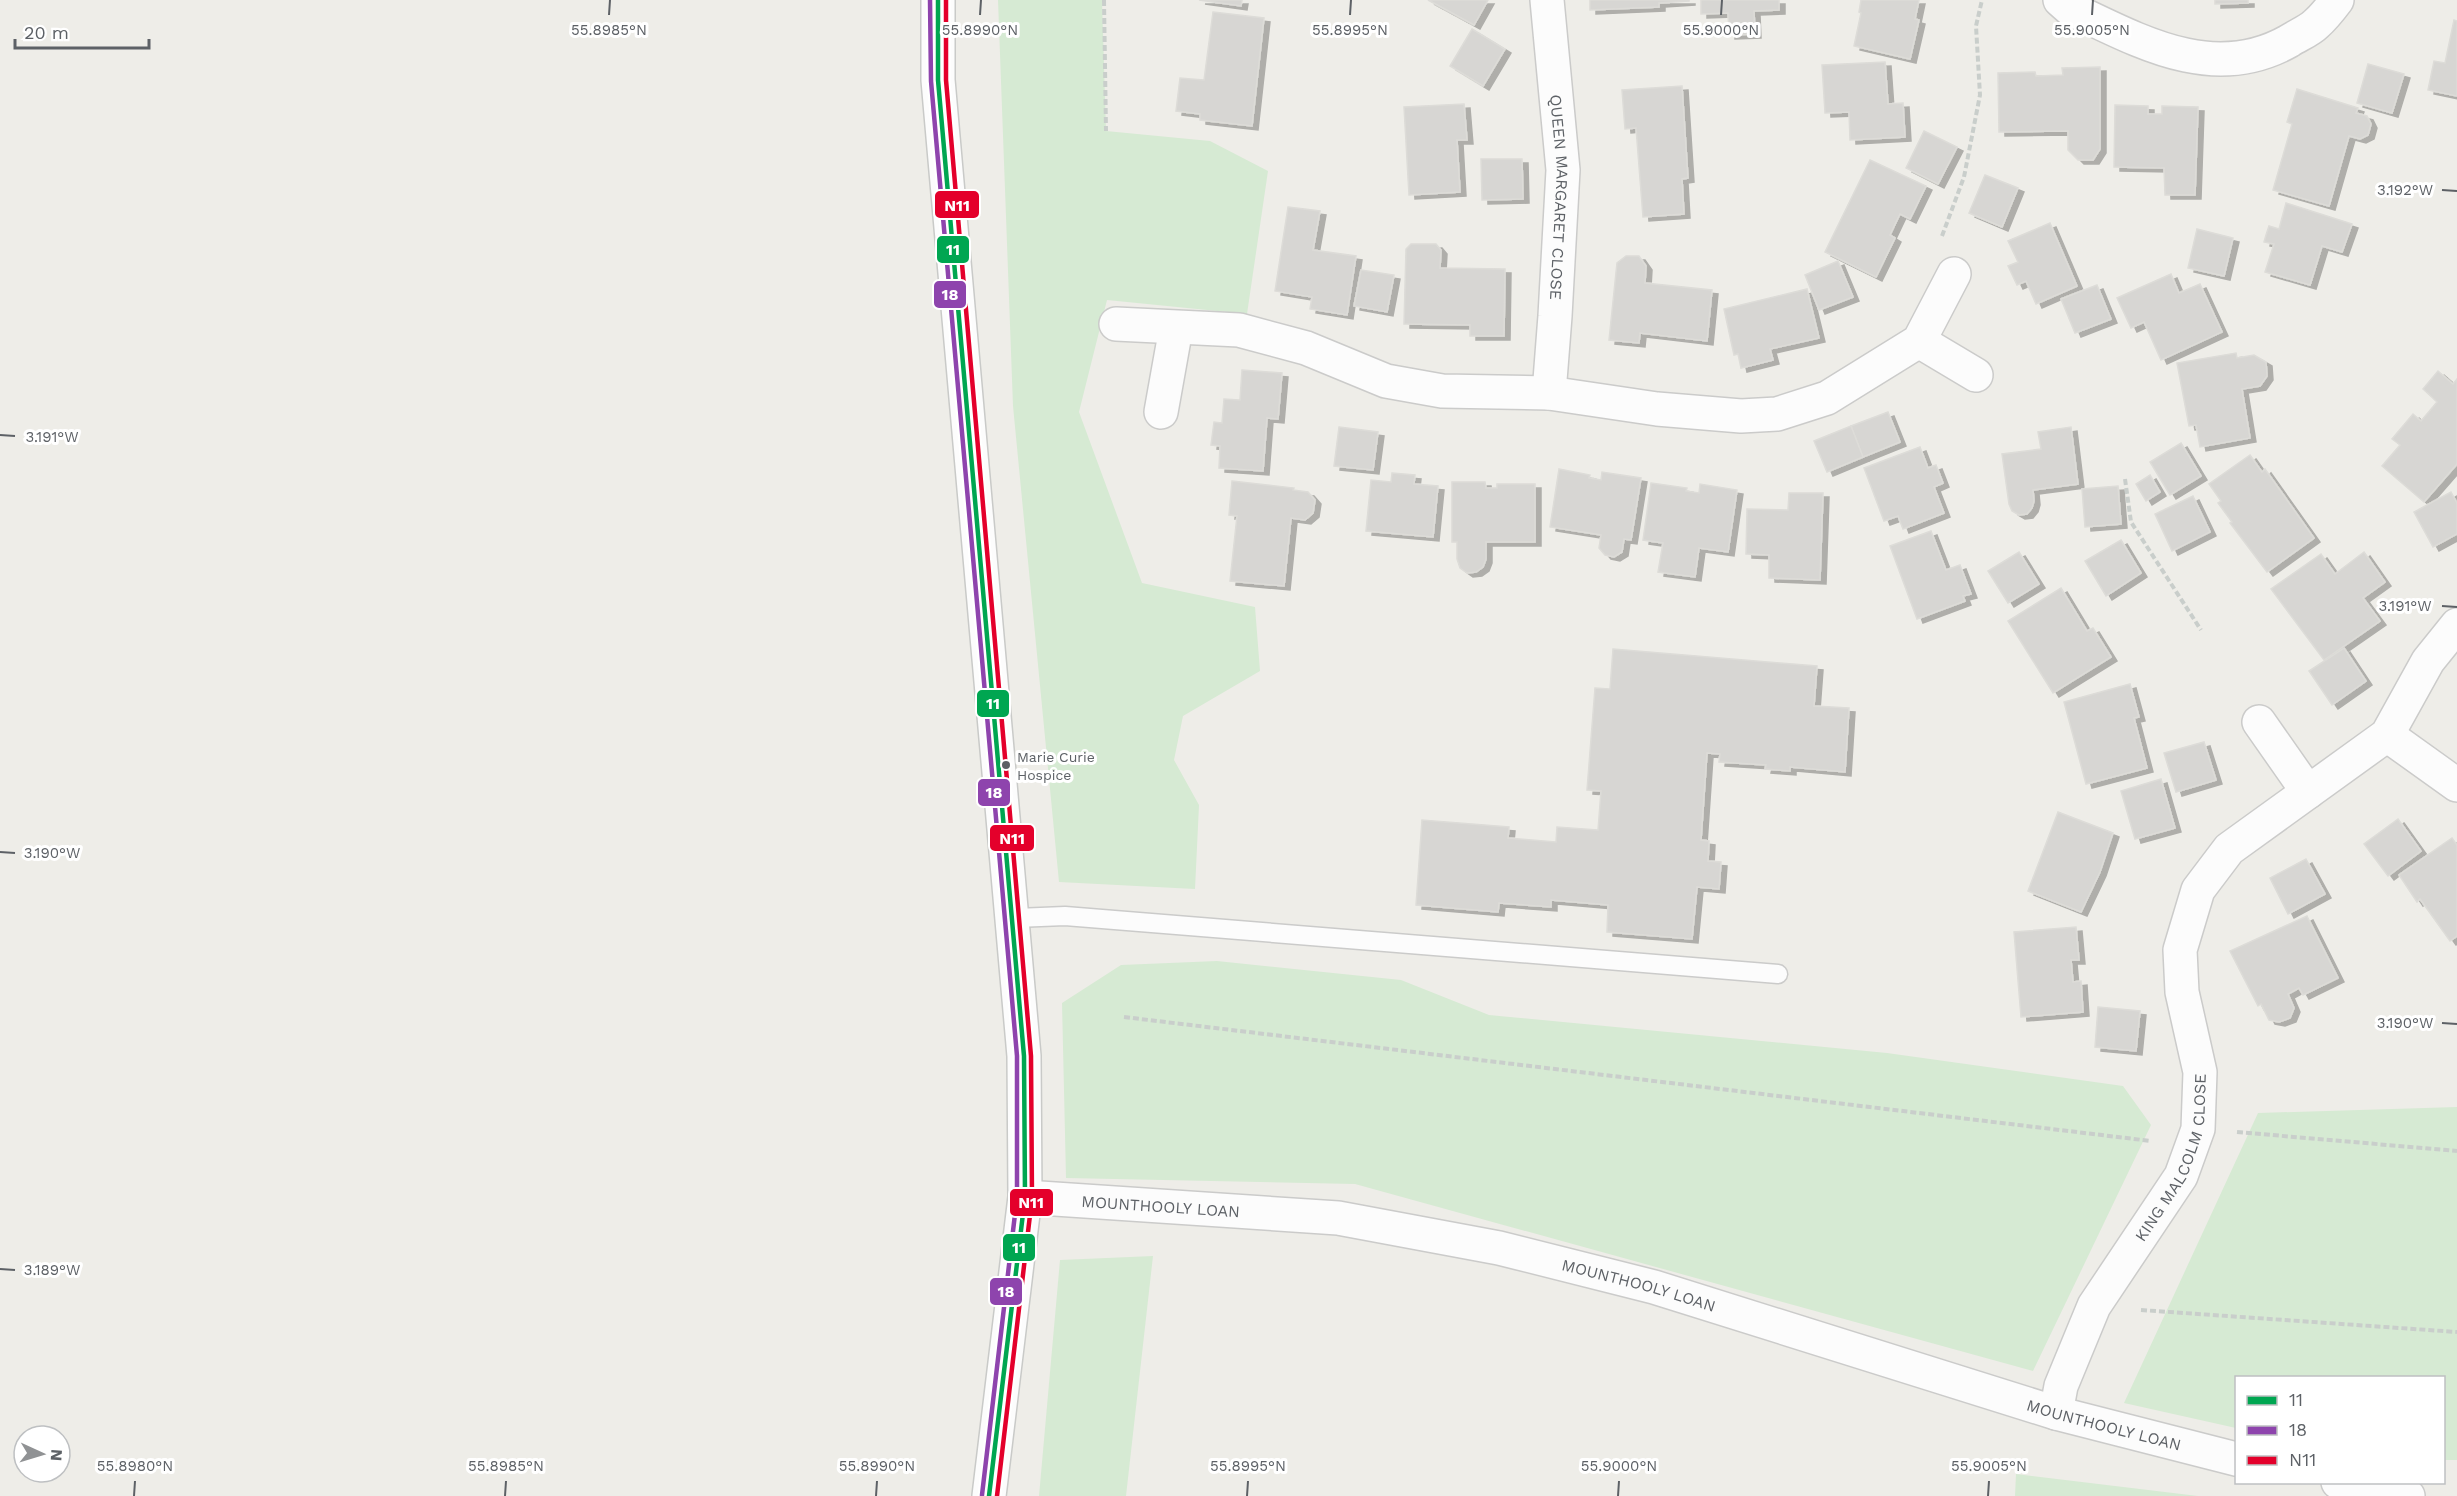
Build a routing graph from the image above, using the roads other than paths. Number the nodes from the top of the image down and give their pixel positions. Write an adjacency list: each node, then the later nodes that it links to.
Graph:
1 (938, 0): 17 (street)
2 (1547, 0): 10 (street, QUEEN MARGARET CLOSE)
3 (2060, 0): 4 (street)
4 (2337, 0)
5 (1954, 274): 8 (street)
6 (1116, 324): 7 (street)
7 (1176, 328): 10 (street); 11 (street)
8 (1919, 341): 9 (street); 10 (street)
9 (1976, 375)
10 (1549, 393)
11 (1161, 412)
12 (2457, 625): 14 (street, KING MALCOLM CLOSE)
13 (2259, 722): 16 (street)
14 (2387, 735): 15 (street); 16 (street, KING MALCOLM CLOSE)
15 (2457, 785)
16 (2308, 792): 20 (street, KING MALCOLM CLOSE)
17 (1013, 918): 18 (lane); 19 (street)
18 (1778, 974)
19 (1025, 1197): 20 (street, MOUNTHOOLY LOAN); 23 (street)
20 (2056, 1413): 21 (street, MOUNTHOOLY LOAN)
21 (2235, 1458)
22 (2348, 1484): 24 (street)
23 (989, 1496)
24 (2408, 1496)

